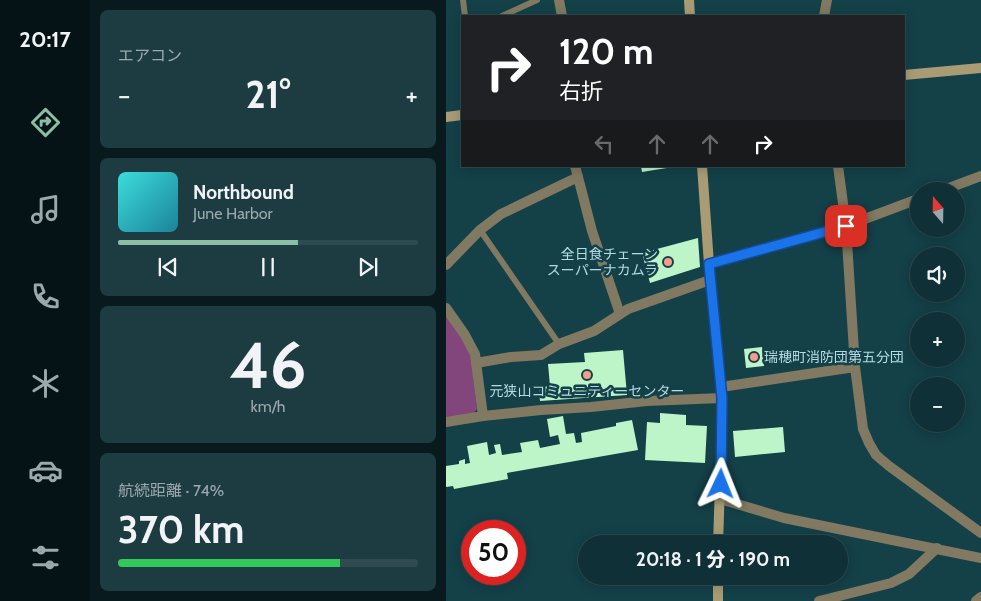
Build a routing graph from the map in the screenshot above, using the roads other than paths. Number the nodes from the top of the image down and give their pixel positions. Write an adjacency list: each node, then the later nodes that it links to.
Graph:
1 (463, 0): 6 (lane)
2 (537, 0): 7 (lane)
3 (559, 0): 8 (street)
4 (689, 0): 9 (main road)
5 (826, 0): 10 (street)
6 (465, 15)
7 (504, 15)
8 (562, 15)
9 (690, 15)
10 (824, 15)
11 (981, 68): 12 (main road)
12 (905, 75)
13 (461, 115): 14 (main road)
14 (446, 117)
15 (575, 167): 19 (street)
16 (702, 167): 24 (main road)
17 (838, 167): 22 (street)
18 (981, 176): 20 (street)
19 (578, 177): 23 (street); 28 (street)
20 (965, 182)
21 (910, 202): 22 (street)
22 (846, 226): 24 (street); 31 (street)
23 (480, 230): 25 (street); 29 (lane)
24 (709, 264): 26 (main road)
25 (446, 265)
26 (710, 280): 28 (street); 32 (main road)
27 (446, 308): 30 (street)
28 (620, 314): 29 (street)
29 (559, 344): 30 (street)
30 (476, 363): 33 (street)
31 (855, 367): 32 (street); 36 (street)
32 (721, 393): 33 (street); 35 (main road)
33 (482, 416): 34 (street)
34 (446, 422)
35 (720, 499): 37 (main road); 38 (street)
36 (981, 534)
37 (718, 535)
38 (937, 548): 39 (street); 43 (street)
39 (981, 558)
40 (718, 585): 42 (main road)
41 (981, 596): 44 (street)
42 (718, 601)
43 (820, 601)
44 (976, 601)

